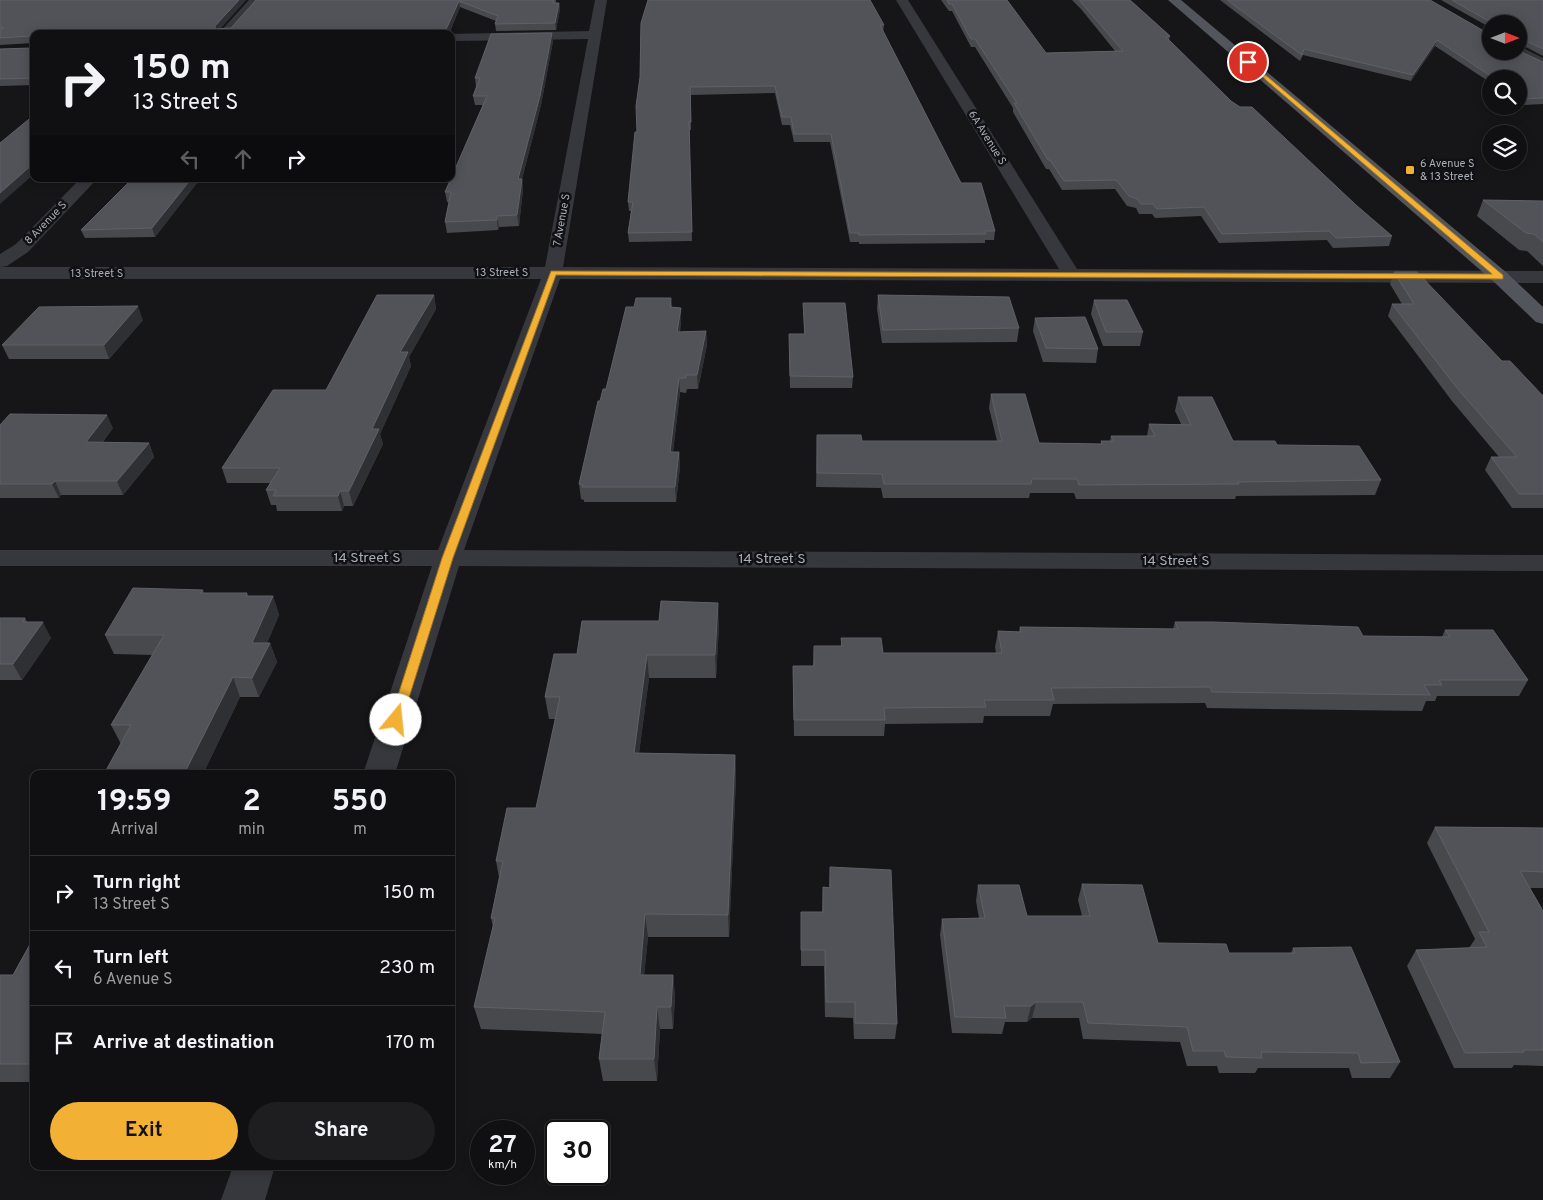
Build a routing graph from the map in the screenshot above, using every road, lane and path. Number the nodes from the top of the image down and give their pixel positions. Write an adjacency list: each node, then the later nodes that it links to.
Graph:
1 (255, 0): 5 (street)
2 (601, 0): 6 (street, 7 Avenue S)
3 (902, 0): 14 (street, 6A Avenue S)
4 (1174, 0): 15 (main road)
5 (228, 30)
6 (596, 35): 7 (street); 12 (street, 7 Avenue S)
7 (455, 37)
8 (1528, 55): 9 (street)
9 (1543, 64)
10 (86, 182): 11 (street, 8 Avenue S)
11 (0, 262)
12 (553, 273): 13 (street, 13 Street S); 14 (street, 13 Street S); 19 (street, 7 Avenue S)
13 (0, 274)
14 (1072, 276): 15 (street, 13 Street S)
15 (1500, 277): 16 (street, 13 Street S); 17 (main road)
16 (1543, 277)
17 (1543, 318)
18 (0, 558): 19 (street, 14 Street S)
19 (448, 558): 20 (street, 14 Street S); 21 (street, 7 Avenue S)
20 (1543, 563)
21 (380, 770)
22 (253, 1170): 23 (street)
23 (243, 1200)

